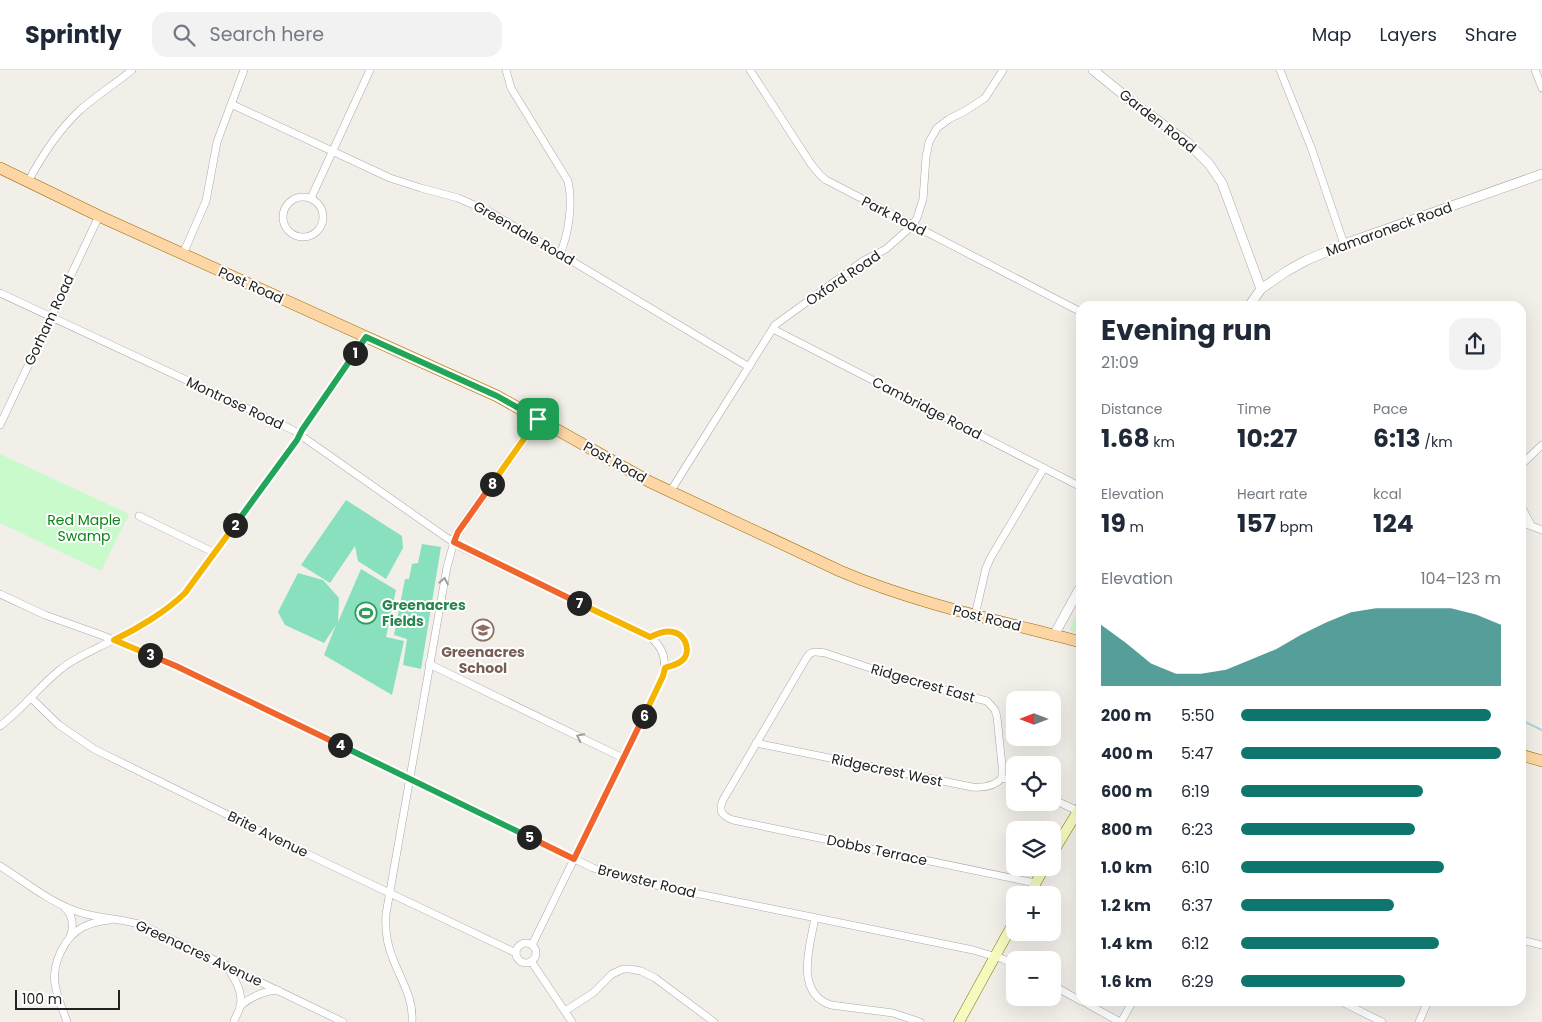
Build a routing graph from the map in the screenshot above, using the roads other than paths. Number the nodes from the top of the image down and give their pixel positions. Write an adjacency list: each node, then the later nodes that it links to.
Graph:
1 (132, 70): 15 (street)
2 (244, 70): 11 (street)
3 (370, 70): 12 (street)
4 (506, 70): 21 (street)
5 (750, 70): 18 (street, Park Road)
6 (1003, 70): 18 (street, Oxford Road)
7 (1093, 70): 22 (street, Garden Road)
8 (1280, 70): 19 (street)
9 (1535, 70): 10 (street)
10 (1542, 88)
11 (231, 104): 12 (street, Greendale Road); 20 (street)
12 (333, 152): 16 (street); 21 (street, Greendale Road)
13 (0, 168): 15 (main road, Post Road)
14 (1542, 174): 19 (street, Mamaroneck Road)
15 (28, 182): 17 (main road, Post Road)
16 (311, 198): 16 (street)
17 (98, 216): 20 (main road, Post Road); 26 (street, Gorham Road)
18 (912, 226): 25 (street, Park Road); 27 (street, Oxford Road)
19 (1344, 244): 22 (street, Mamaroneck Road)
20 (183, 254): 28 (main road, Post Road)
21 (560, 254): 29 (street, Greendale Road)
22 (1261, 289): 24 (street, Mamaroneck Road)
23 (0, 293): 26 (street, Montrose Road)
24 (1253, 301)
25 (1076, 309)
26 (50, 317): 31 (street, Gorham Road); 32 (street, Montrose Road)
27 (772, 329): 29 (street, Oxford Road); 35 (street, Cambridge Road)
28 (366, 337): 30 (main road, Post Road); 32 (street)
29 (748, 367): 37 (street, Oxford Road)
30 (538, 419): 37 (main road, Post Road); 43 (street)
31 (0, 425)
32 (299, 435): 43 (street, Montrose Road); 44 (street)
33 (1542, 444): 34 (street)
34 (1526, 461)
35 (1044, 468): 36 (street, Cambridge Road); 47 (street)
36 (1076, 484)
37 (670, 492): 47 (main road, Post Road)
38 (139, 516): 44 (street)
39 (1526, 516): 41 (street)
40 (1526, 524): 41 (street)
41 (1531, 525): 42 (street)
42 (1542, 530)
43 (454, 542): 49 (street, Montrose Road); 52 (street, one-way to 43)
44 (215, 553): 50 (street)
45 (0, 594): 50 (street, Brewster Road)
46 (1076, 595): 48 (street)
47 (975, 614): 48 (main road, Post Road)
48 (1054, 635): 51 (main road, Post Road)
49 (650, 637): 53 (street); 53 (street)
50 (114, 640): 54 (street); 61 (street, Brewster Road)
51 (1076, 641)
52 (429, 664): 58 (street, one-way to 52); 61 (street)
53 (665, 668): 58 (street)
54 (31, 698): 55 (street); 72 (street, Brite Avenue)
55 (0, 726)
56 (756, 743): 60 (street, Ridgecrest West); 60 (street, Ridgecrest East); 70 (street, Dobbs Terrace)
57 (1526, 756): 59 (main road)
58 (623, 758): 67 (street)
59 (1542, 761)
60 (1002, 778): 62 (street)
61 (409, 779): 67 (street, Brewster Road); 72 (street)
62 (1006, 779)
63 (1061, 802): 64 (street)
64 (1076, 808)
65 (1076, 815): 66 (main road)
66 (1061, 840)
67 (574, 859): 74 (street, Brewster Road); 79 (street)
68 (0, 866): 73 (street, Greenacres Avenue)
69 (1039, 876): 70 (main road)
70 (1035, 883): 71 (main road)
71 (1034, 886)
72 (389, 893): 81 (street, Brite Avenue); 98 (street)
73 (62, 905): 75 (street, Greenacres Avenue); 77 (street)
74 (816, 918): 82 (street, Brewster Road); 101 (street)
75 (116, 919): 77 (street); 85 (street, Greenacres Avenue)
76 (1006, 936): 82 (main road)
77 (70, 937): 95 (street)
78 (1526, 941): 80 (street)
79 (532, 945): 81 (street); 84 (street)
80 (1542, 945)
81 (516, 954): 84 (street, Brite Avenue)
82 (995, 956): 83 (street, Brewster Road); 102 (main road)
83 (1006, 960)
84 (531, 961): 94 (street, Brite Avenue)
85 (226, 965): 86 (street, Greenacres Avenue); 89 (street)
86 (278, 990): 89 (street); 97 (street, Greenacres Avenue)
87 (1061, 990): 88 (street)
88 (1076, 998)
89 (240, 1006): 96 (street)
90 (1091, 1006): 103 (street)
91 (1129, 1006): 103 (street)
92 (1350, 1006): 104 (street)
93 (1426, 1006): 105 (street)
94 (566, 1011): 99 (street, Brite Avenue); 100 (street)
95 (67, 1022)
96 (234, 1022)
97 (343, 1022)
98 (412, 1022)
99 (572, 1022)
100 (714, 1022)
101 (920, 1022)
102 (959, 1022)
103 (1121, 1022)
104 (1382, 1022)
105 (1419, 1022)

